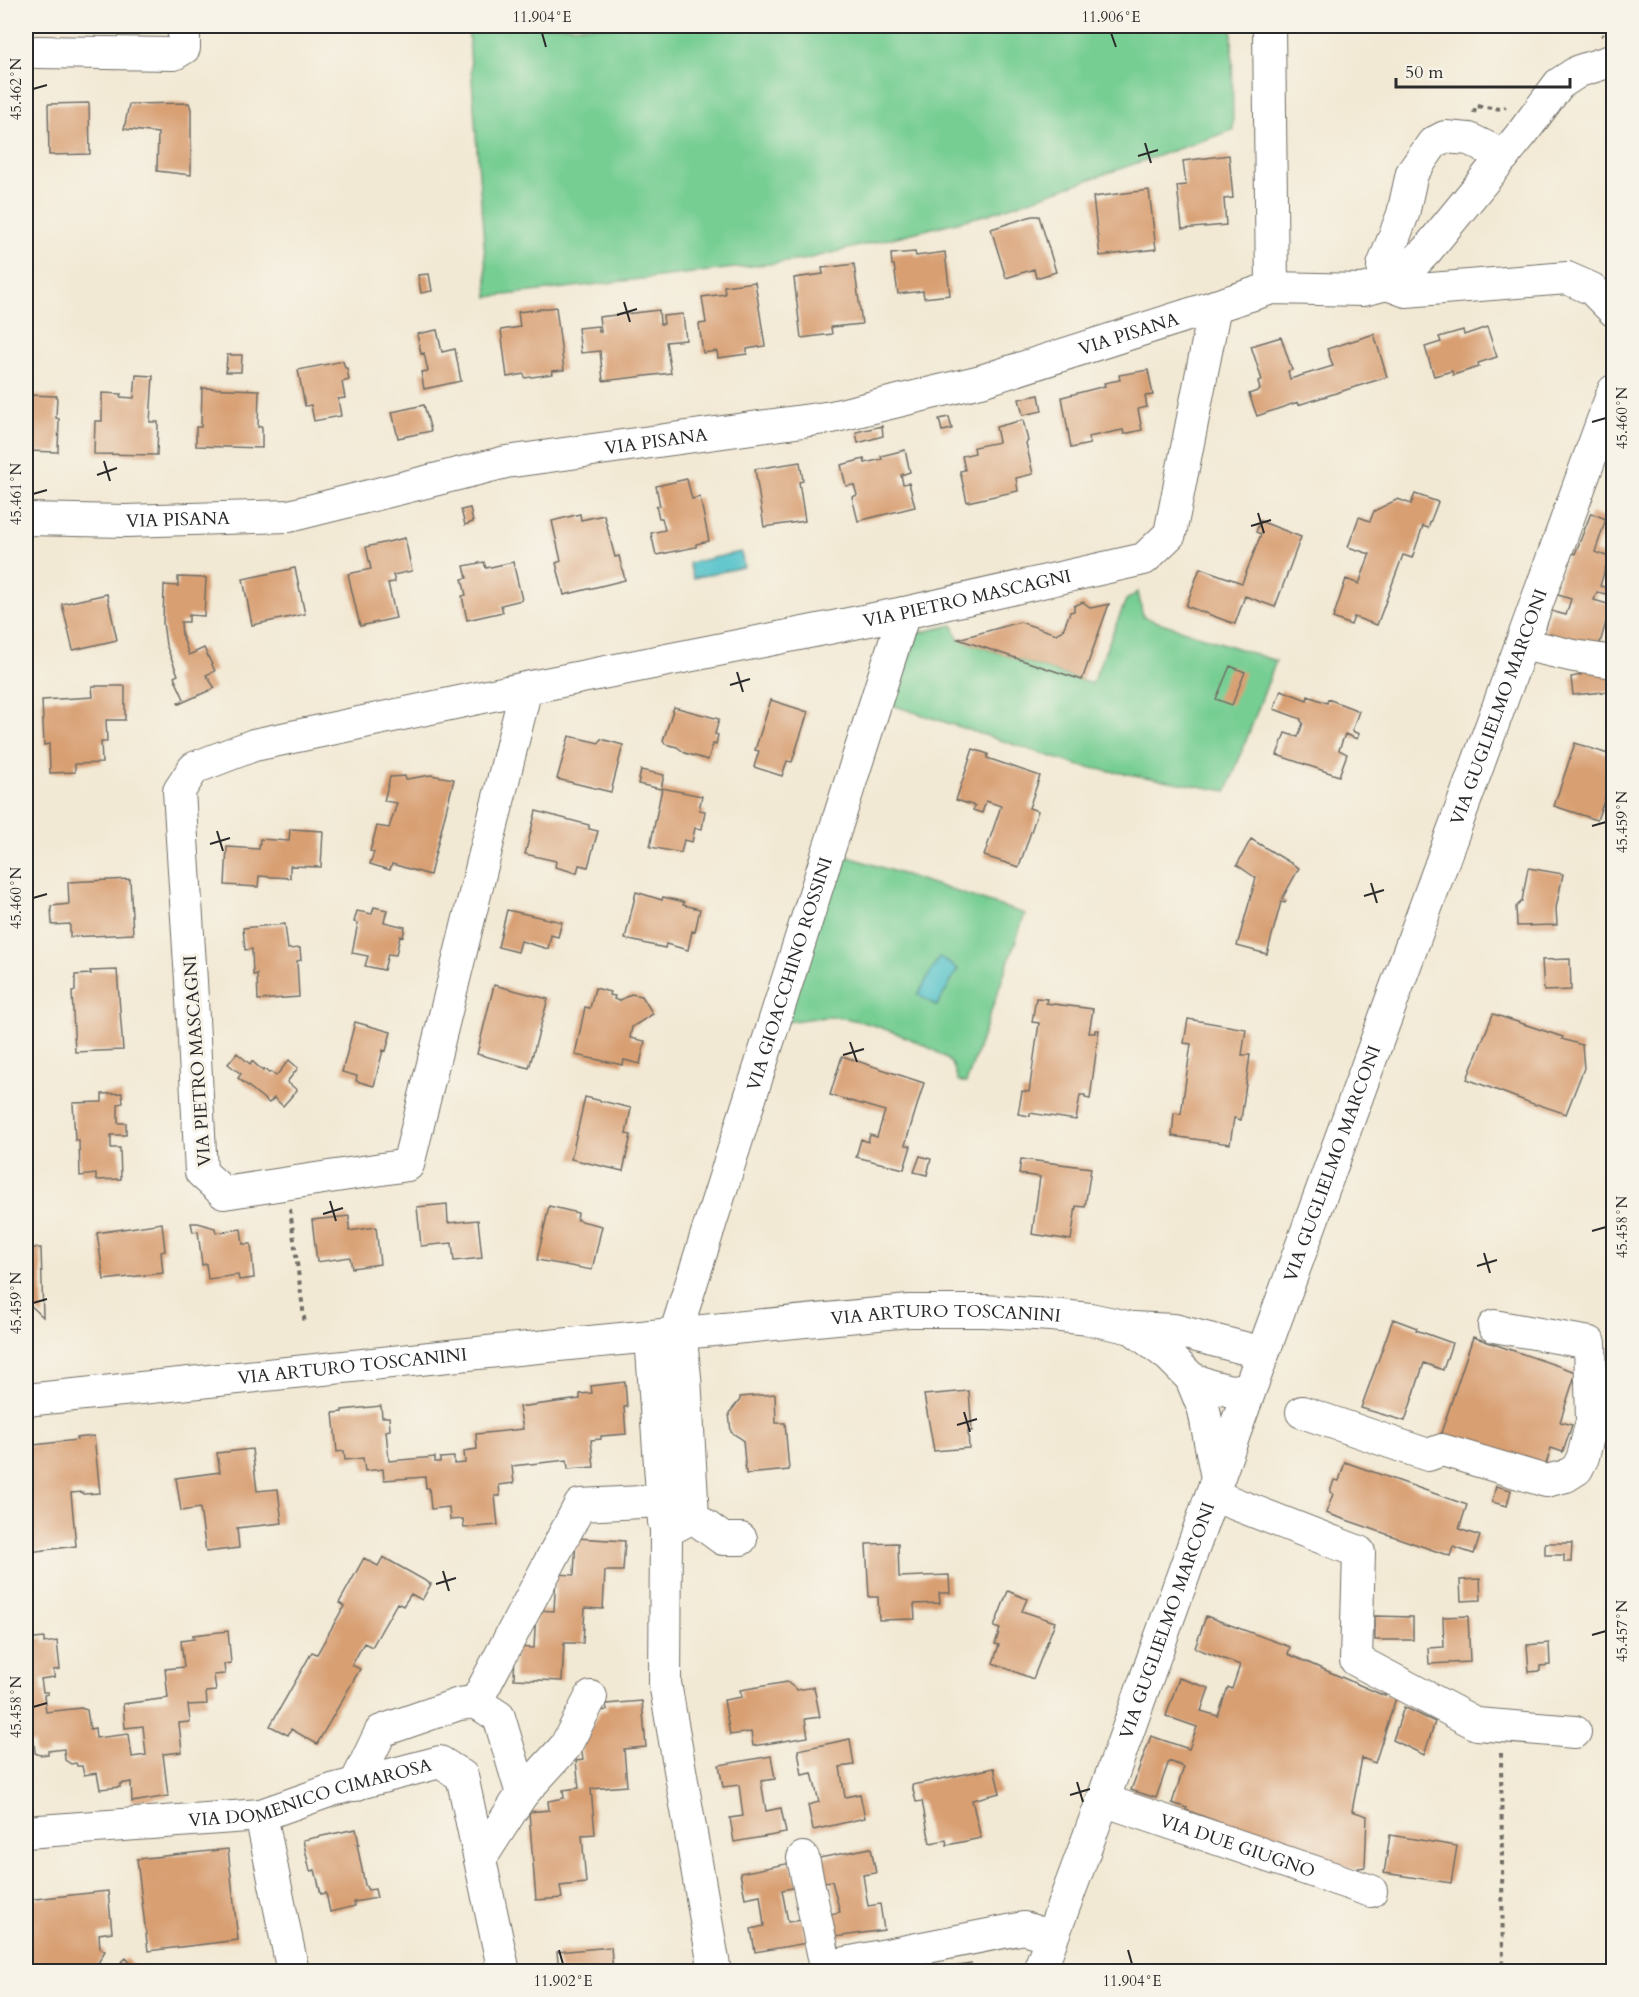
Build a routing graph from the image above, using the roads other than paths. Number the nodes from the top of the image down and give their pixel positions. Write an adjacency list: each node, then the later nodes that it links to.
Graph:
1 (184, 26): 3 (street)
2 (1269, 26): 7 (street)
3 (37, 52)
4 (1614, 60): 5 (street, VIA PISANA)
5 (1504, 156): 6 (street, VIA PISANA); 6 (street)
6 (1386, 284): 7 (street, VIA PISANA); 9 (street, VIA PISANA)
7 (1272, 288): 8 (street, VIA PISANA)
8 (1215, 306): 11 (street, VIA PISANA); 12 (street, VIA PIETRO MASCAGNI)
9 (1614, 311)
10 (1614, 391): 13 (main road, VIA GUGLIELMO MARCONI)
11 (26, 519)
12 (904, 613): 15 (street, VIA PIETRO MASCAGNI); 18 (street, VIA GIOACCHINO ROSSINI)
13 (1522, 644): 14 (street); 19 (main road, VIA GUGLIELMO MARCONI)
14 (1614, 662)
15 (526, 688): 15 (street, VIA PIETRO MASCAGNI)
16 (1494, 1326): 23 (street)
17 (1132, 1328): 18 (street, VIA ARTURO TOSCANINI); 19 (street); 20 (street, VIA ARTURO TOSCANINI)
18 (666, 1335): 22 (street, VIA ARTURO TOSCANINI); 25 (street); 27 (street)
19 (1263, 1353): 21 (main road, VIA GUGLIELMO MARCONI)
20 (1191, 1378): 21 (street, VIA ARTURO TOSCANINI); 24 (street, VIA ARTURO TOSCANINI)
21 (1250, 1389): 24 (main road, VIA GUGLIELMO MARCONI)
22 (26, 1400)
23 (1302, 1412)
24 (1211, 1496): 28 (street); 33 (street); 36 (main road, VIA GUGLIELMO MARCONI)
25 (662, 1501): 26 (street); 29 (street)
26 (604, 1504): 29 (street); 32 (street)
27 (693, 1517): 29 (street); 30 (street)
28 (1258, 1531)
29 (666, 1532): 45 (street)
30 (741, 1539)
31 (591, 1696): 35 (street)
32 (477, 1702): 34 (street); 35 (street)
33 (1575, 1732)
34 (355, 1785): 37 (street, VIA DOMENICO CIMAROSA); 40 (street, VIA DOMENICO CIMAROSA)
35 (522, 1794): 40 (street)
36 (1103, 1800): 41 (street, VIA DUE GIUGNO); 42 (main road, VIA GUGLIELMO MARCONI)
37 (261, 1815): 38 (street, VIA DOMENICO CIMAROSA); 43 (street)
38 (26, 1832)
39 (803, 1857): 42 (street)
40 (480, 1859): 44 (street, VIA DOMENICO CIMAROSA)
41 (1371, 1891)
42 (1052, 1937): 46 (main road, VIA GUGLIELMO MARCONI)
43 (293, 1971)
44 (504, 1971)
45 (715, 1971)
46 (1039, 1971)

